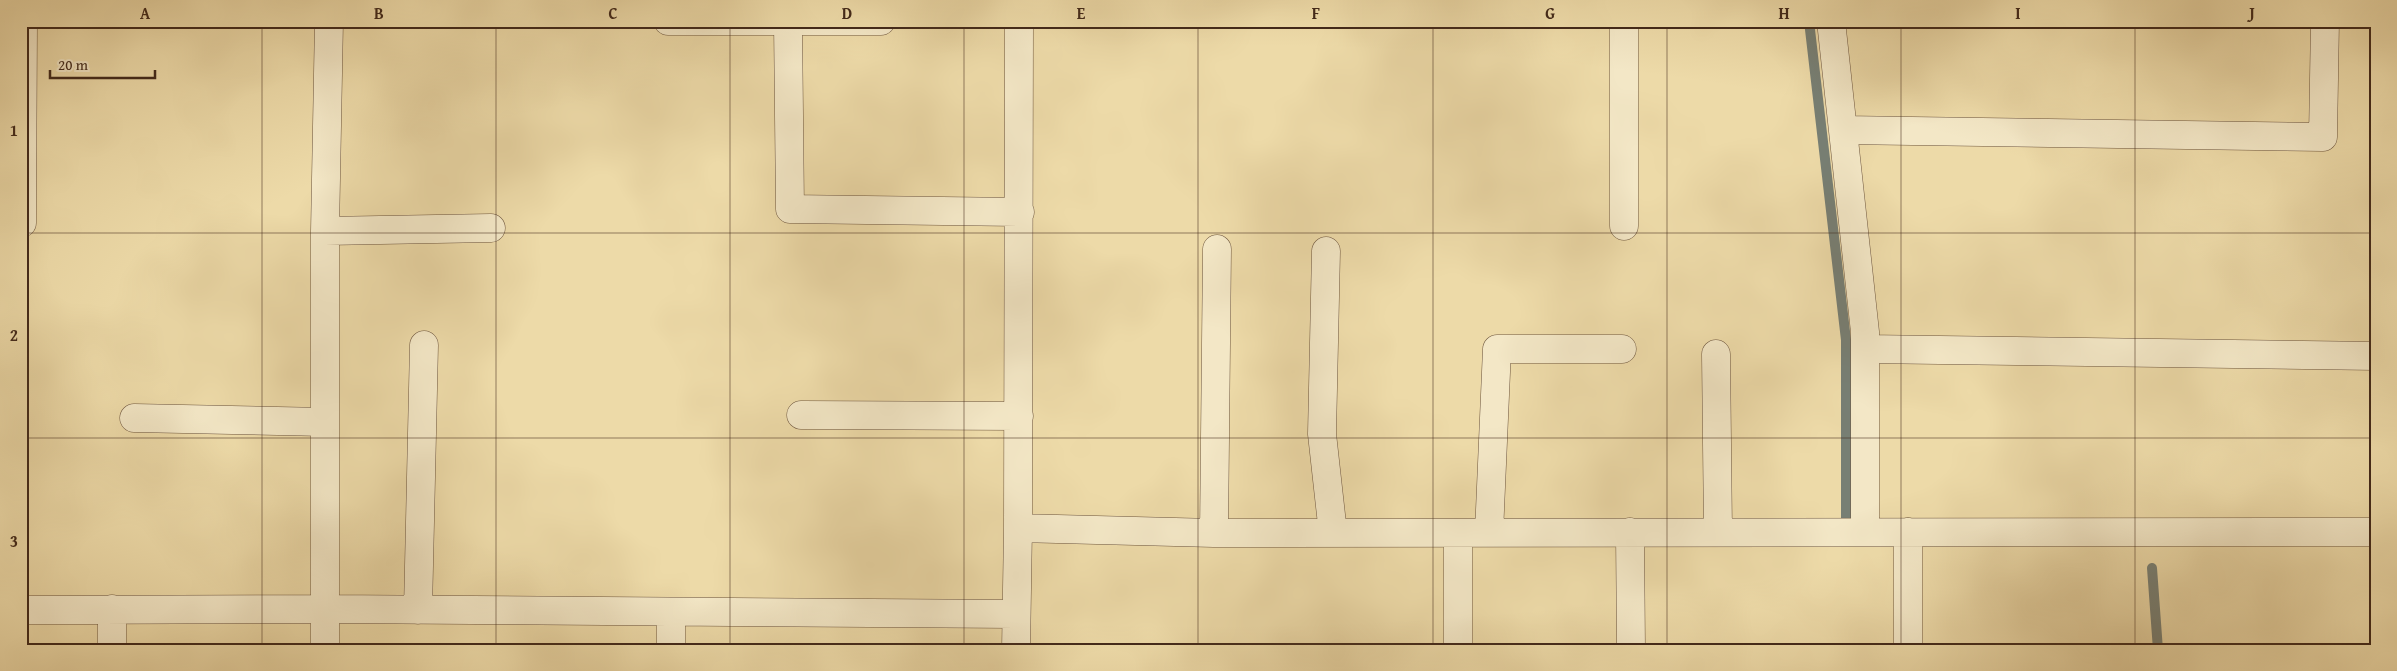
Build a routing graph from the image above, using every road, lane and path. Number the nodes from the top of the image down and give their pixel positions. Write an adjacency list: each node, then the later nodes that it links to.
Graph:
1 (23, 21): 12 (street)
2 (329, 21): 15 (street)
3 (668, 21): 9 (street)
4 (881, 21): 9 (street)
5 (1019, 21): 11 (street)
6 (1624, 21): 13 (street)
7 (1831, 21): 10 (street)
8 (2325, 21): 10 (street)
9 (788, 22): 11 (street)
10 (1843, 130): 20 (street)
11 (1020, 212): 24 (street)
12 (22, 223)
13 (1624, 226)
14 (492, 228): 15 (street)
15 (325, 231): 26 (street)
16 (1217, 250): 33 (street)
17 (1326, 251): 34 (street)
18 (424, 345): 40 (street)
19 (1622, 349): 36 (street)
20 (1865, 349): 22 (street); 30 (street)
21 (1716, 354): 29 (street)
22 (2376, 356)
23 (801, 415): 24 (street)
24 (1019, 416): 27 (street)
25 (134, 418): 26 (street)
26 (325, 422): 38 (street)
27 (1018, 528): 33 (street); 42 (street)
28 (1630, 532): 29 (street); 36 (street); 48 (street)
29 (1718, 532): 30 (street)
30 (1865, 532): 31 (street)
31 (1908, 532): 32 (street); 49 (street)
32 (2376, 532)
33 (1214, 533): 34 (street)
34 (1333, 533): 35 (street)
35 (1458, 533): 36 (street); 47 (street)
36 (1489, 533)
37 (112, 609): 38 (street); 39 (street); 43 (street)
38 (326, 609): 40 (street); 44 (street)
39 (21, 610)
40 (418, 610): 41 (street)
41 (671, 613): 42 (street); 45 (street)
42 (1015, 614): 46 (street)
43 (112, 650)
44 (325, 650)
45 (672, 650)
46 (1016, 650)
47 (1458, 650)
48 (1631, 650)
49 (1908, 650)

